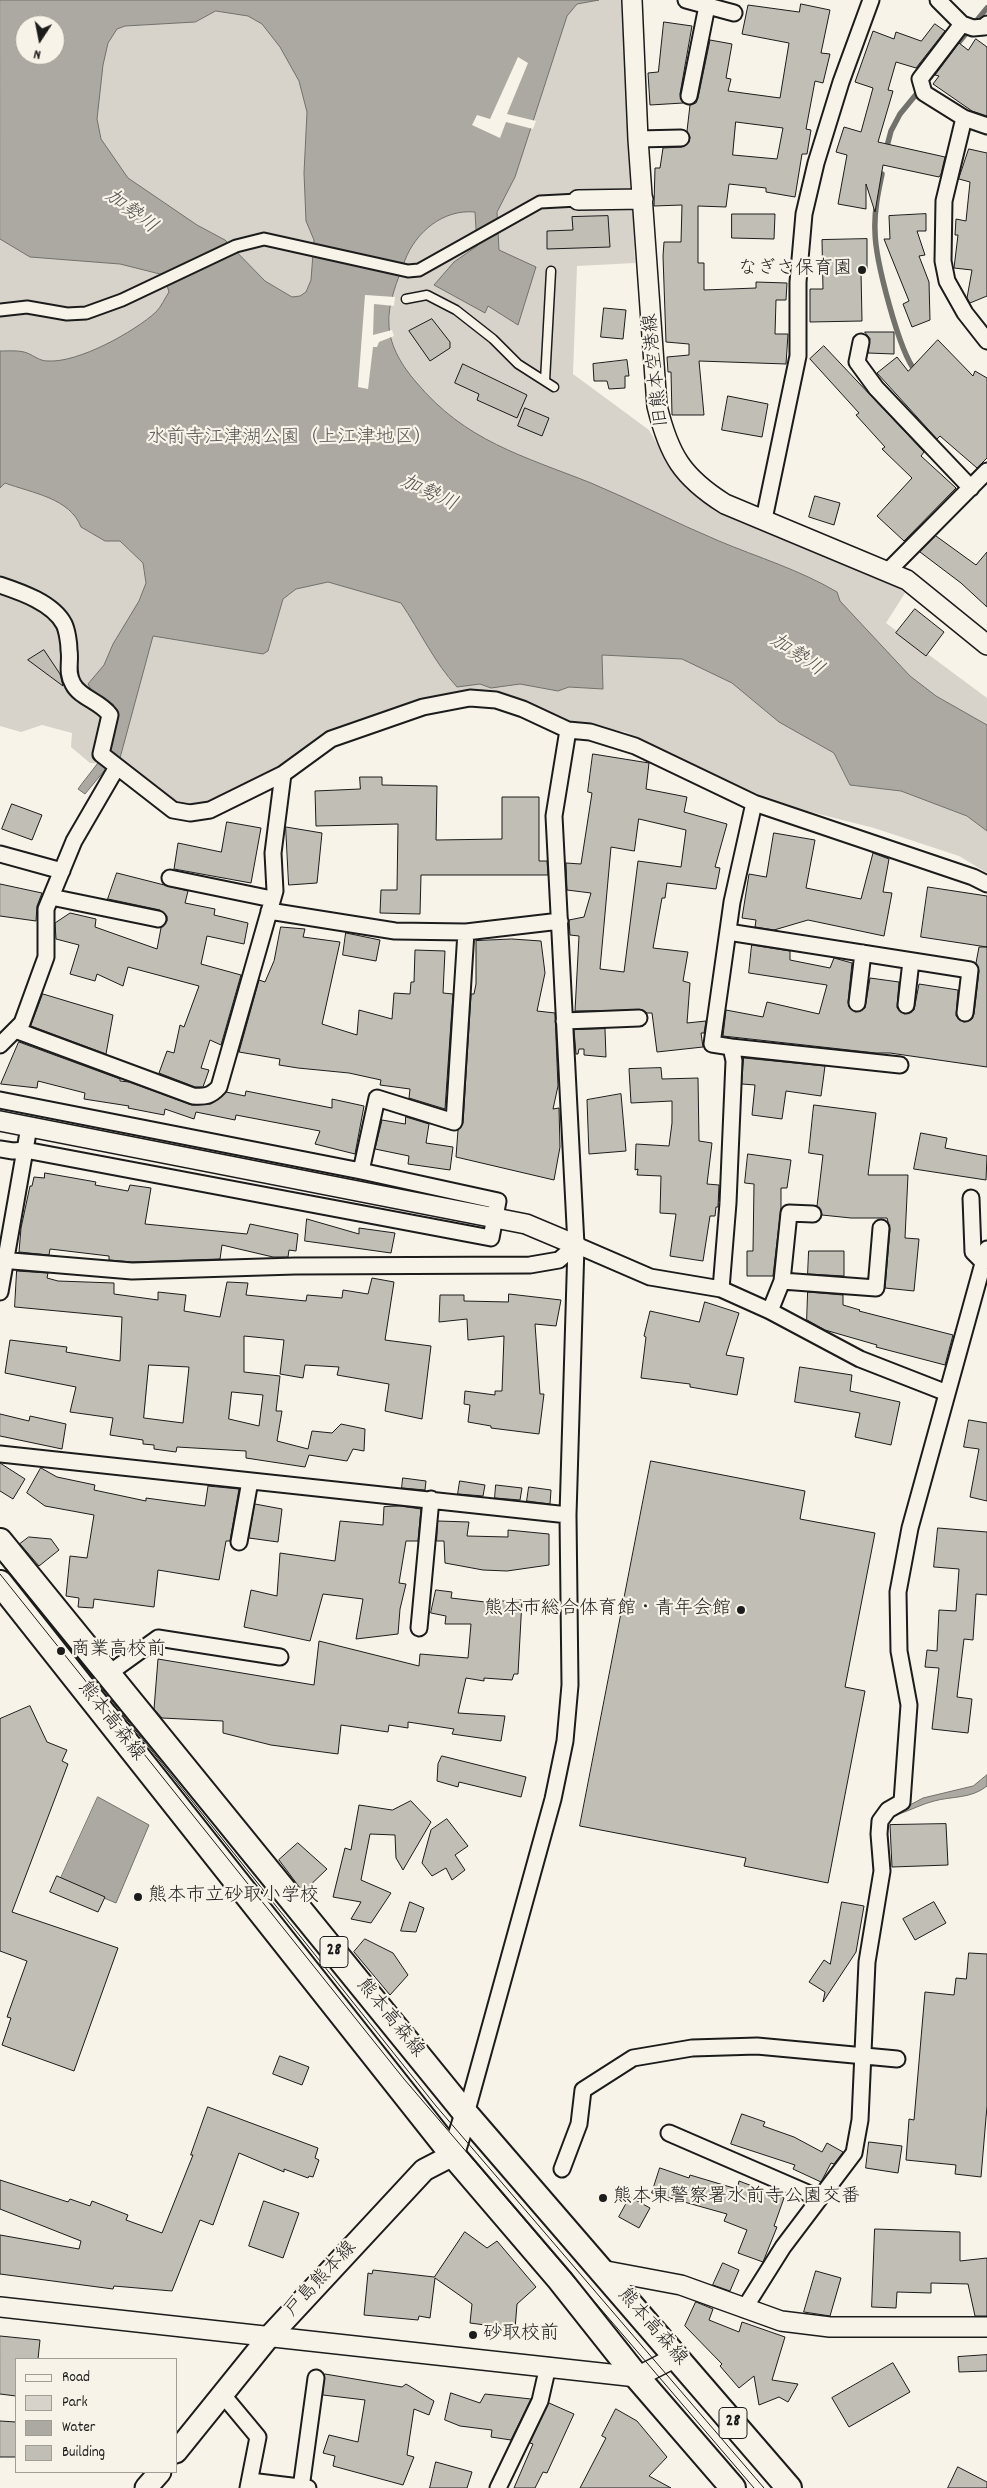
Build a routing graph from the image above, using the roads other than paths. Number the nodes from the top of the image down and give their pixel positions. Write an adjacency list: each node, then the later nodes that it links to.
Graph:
1 (632, 0): 13 (street, 旧熊本空港線)
2 (686, 0): 5 (street)
3 (871, 0): 26 (street)
4 (938, 0): 7 (street)
5 (707, 6): 6 (street); 9 (street)
6 (734, 13)
7 (962, 24): 8 (street); 10 (street)
8 (987, 24)
9 (689, 96)
10 (964, 118): 11 (street); 19 (street)
11 (987, 126)
12 (681, 138): 13 (street)
13 (638, 139): 14 (street, 旧熊本空港線)
14 (643, 199): 15 (street); 26 (street, 旧熊本空港線)
15 (578, 200): 18 (street)
16 (551, 271): 22 (lane)
17 (406, 299): 22 (lane)
18 (0, 310)
19 (982, 323): 20 (street)
20 (987, 341)
21 (861, 342): 25 (street)
22 (545, 381): 23 (lane)
23 (554, 388)
24 (987, 471): 25 (street)
25 (971, 488): 27 (street)
26 (764, 519): 27 (street, 旧熊本空港線)
27 (888, 571): 29 (street, 旧熊本空港線)
28 (0, 585): 31 (street)
29 (987, 645)
30 (568, 730): 32 (street); 33 (street); 41 (street)
31 (110, 762): 32 (street); 35 (street)
32 (283, 774): 39 (street)
33 (754, 803): 37 (street); 43 (street)
34 (0, 854): 35 (street)
35 (62, 871): 38 (street)
36 (170, 878): 39 (street)
37 (987, 884)
38 (51, 898): 40 (street); 51 (street)
39 (271, 905): 42 (street); 51 (street)
40 (158, 919)
41 (560, 921): 42 (street); 50 (street)
42 (466, 932): 60 (street)
43 (728, 932): 44 (street); 53 (street)
44 (863, 953): 45 (street); 46 (street)
45 (911, 960): 47 (street); 48 (street)
46 (857, 1003)
47 (906, 1005)
48 (965, 1013)
49 (639, 1018): 50 (street)
50 (564, 1021): 65 (street)
51 (15, 1030): 52 (street)
52 (0, 1045)
53 (731, 1047): 54 (street); 69 (street)
54 (900, 1065)
55 (0, 1100): 60 (street)
56 (0, 1121): 57 (street)
57 (29, 1127): 59 (street); 63 (street)
58 (0, 1149): 59 (street)
59 (25, 1150): 63 (street); 67 (street)
60 (361, 1171): 63 (street)
61 (971, 1198): 66 (street)
62 (813, 1214): 68 (street)
63 (495, 1218): 65 (street)
64 (881, 1228): 68 (street)
65 (576, 1245): 67 (street); 69 (street); 76 (street)
66 (985, 1255): 72 (street)
67 (3, 1260): 70 (street)
68 (782, 1282): 71 (street)
69 (721, 1289): 71 (street)
70 (0, 1292)
71 (770, 1311): 72 (street)
72 (947, 1393): 83 (street)
73 (0, 1454): 74 (street)
74 (250, 1481): 75 (street); 78 (street)
75 (431, 1499): 76 (street); 80 (street)
76 (568, 1515): 85 (street)
77 (0, 1541): 82 (main road, 熊本高森線 / 28)
78 (240, 1542)
79 (0, 1583): 87 (main road, 熊本高森線 / 28)
80 (419, 1628)
81 (280, 1657): 82 (street)
82 (108, 1674): 85 (main road, 熊本高森線 / 28)
83 (864, 2055): 84 (street); 88 (street); 89 (street)
84 (897, 2059)
85 (466, 2114): 87 (main road); 90 (main road, 熊本高森線 / 28)
86 (669, 2133): 89 (street)
87 (453, 2155): 94 (main road, 戸島熊本線); 97 (main road, 熊本高森線 / 28)
88 (562, 2169)
89 (818, 2198): 92 (street)
90 (601, 2270): 92 (street); 95 (main road, 熊本高森線 / 28)
91 (0, 2307): 94 (street)
92 (744, 2308): 93 (street)
93 (987, 2327)
94 (268, 2338): 96 (street); 99 (main road, 戸島熊本線)
95 (676, 2357): 97 (street); 107 (main road, 熊本高森線 / 28)
96 (548, 2366): 97 (street); 105 (street)
97 (637, 2377): 106 (main road, 熊本高森線 / 28)
98 (316, 2378): 104 (street)
99 (223, 2395): 100 (main road, 戸島熊本線); 102 (street)
100 (178, 2450)
101 (159, 2473): 103 (main road)
102 (249, 2484): 104 (street)
103 (146, 2488)
104 (303, 2488)
105 (498, 2488)
106 (733, 2488)
107 (790, 2488)

